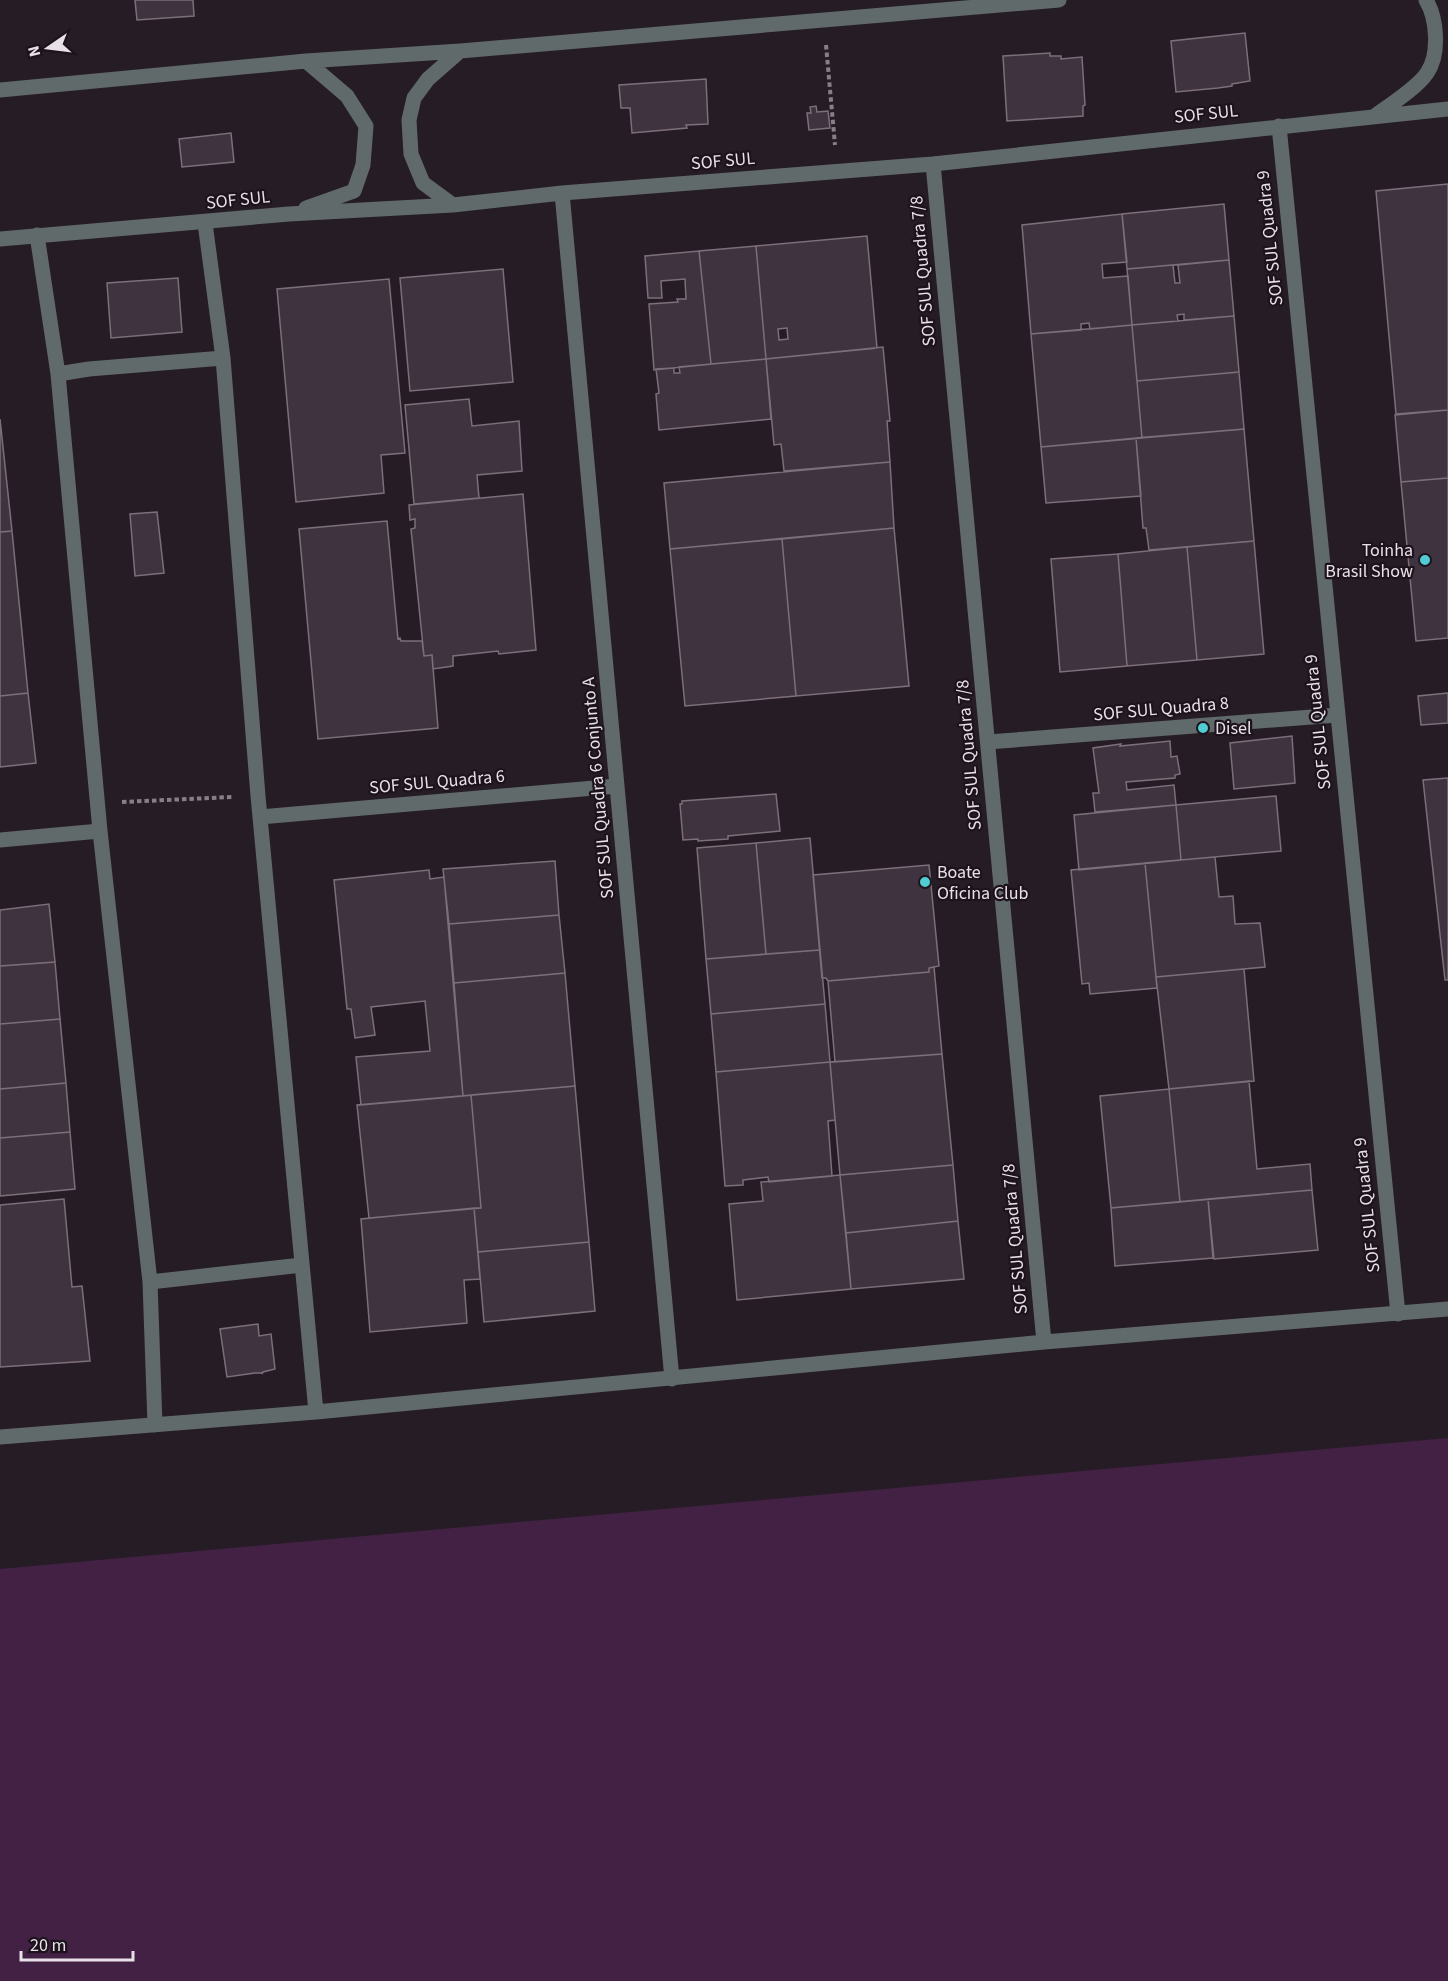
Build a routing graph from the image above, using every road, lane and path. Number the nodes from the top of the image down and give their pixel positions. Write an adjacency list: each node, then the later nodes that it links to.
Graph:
1 (871, 0): 5 (street)
2 (1059, 0): 4 (street)
3 (1426, 0): 11 (street)
4 (1033, 1): 5 (street)
5 (872, 16): 6 (street)
6 (824, 20): 7 (street); 14 (path)
7 (460, 51): 8 (street); 16 (street)
8 (306, 61): 9 (street); 17 (street)
9 (0, 90)
10 (1448, 109): 11 (street, SOF SUL)
11 (1376, 115): 12 (street, SOF SUL)
12 (1279, 126): 13 (street, SOF SUL); 23 (street, SOF SUL Quadra 9)
13 (933, 164): 14 (street, SOF SUL); 24 (street, SOF SUL Quadra 7/8)
14 (837, 171): 15 (street, SOF SUL)
15 (562, 193): 16 (street, SOF SUL); 25 (street, SOF SUL Quadra 6 Conjunto A)
16 (453, 205): 17 (street, SOF SUL)
17 (289, 214): 18 (street, SOF SUL)
18 (205, 223): 19 (street, SOF SUL); 21 (street)
19 (37, 235): 20 (street, SOF SUL); 22 (street)
20 (0, 239)
21 (223, 358): 22 (street); 26 (street)
22 (58, 374): 27 (street)
23 (1337, 715): 24 (street, SOF SUL Quadra 8); 34 (street, SOF SUL Quadra 9)
24 (988, 742): 35 (street, SOF SUL Quadra 7/8)
25 (617, 786): 28 (street, SOF SUL Quadra 6); 36 (street, SOF SUL Quadra 6 Conjunto A)
26 (258, 796): 27 (path); 28 (street)
27 (98, 803): 29 (street)
28 (260, 817): 31 (street)
29 (100, 831): 30 (street); 32 (street)
30 (0, 840)
31 (302, 1265): 32 (street); 37 (street)
32 (150, 1282): 38 (street)
33 (1448, 1309): 34 (street)
34 (1398, 1314): 35 (street)
35 (1044, 1342): 36 (street)
36 (672, 1379): 37 (street)
37 (316, 1412): 38 (street)
38 (155, 1425): 39 (street)
39 (0, 1437)

